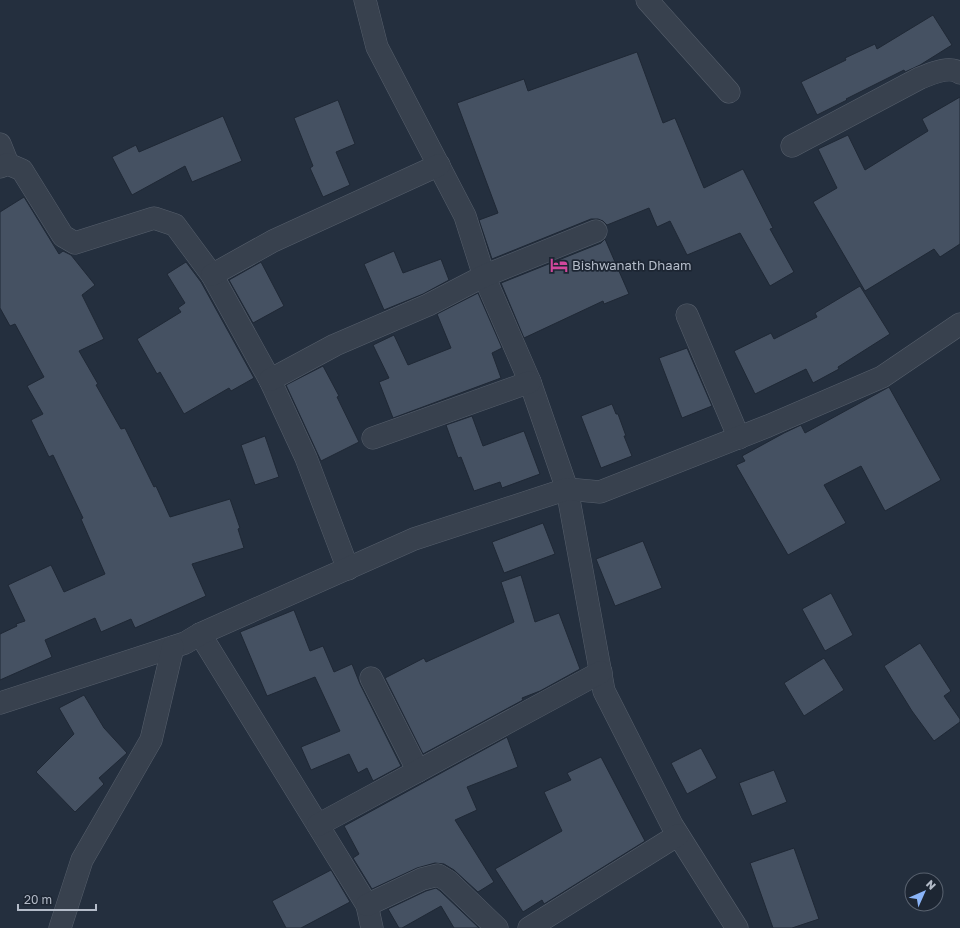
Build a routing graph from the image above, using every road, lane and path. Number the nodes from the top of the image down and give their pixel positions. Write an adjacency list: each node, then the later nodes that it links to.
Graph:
1 (365, 0): 7 (street)
2 (647, 0): 4 (street)
3 (960, 73): 6 (street)
4 (729, 92)
5 (0, 144): 8 (street)
6 (792, 146)
7 (439, 165): 10 (street); 11 (street)
8 (4, 166): 10 (street)
9 (596, 231): 11 (street)
10 (212, 275): 14 (street)
11 (484, 276): 14 (street); 15 (street)
12 (687, 315): 17 (street)
13 (960, 324): 17 (street)
14 (270, 380): 19 (street)
15 (530, 382): 16 (street); 18 (street)
16 (373, 438)
17 (739, 438): 18 (street)
18 (567, 490): 19 (street); 22 (street)
19 (348, 569): 20 (street)
20 (200, 634): 21 (street); 26 (street)
21 (173, 647): 24 (street); 29 (street)
22 (601, 672): 25 (street); 27 (street)
23 (371, 678): 25 (street)
24 (0, 703)
25 (418, 771): 26 (street)
26 (318, 825): 28 (street)
27 (678, 835): 32 (street); 33 (street)
28 (367, 905): 30 (street); 31 (street)
29 (60, 928)
30 (372, 928)
31 (497, 928)
32 (529, 928)
33 (737, 928)

